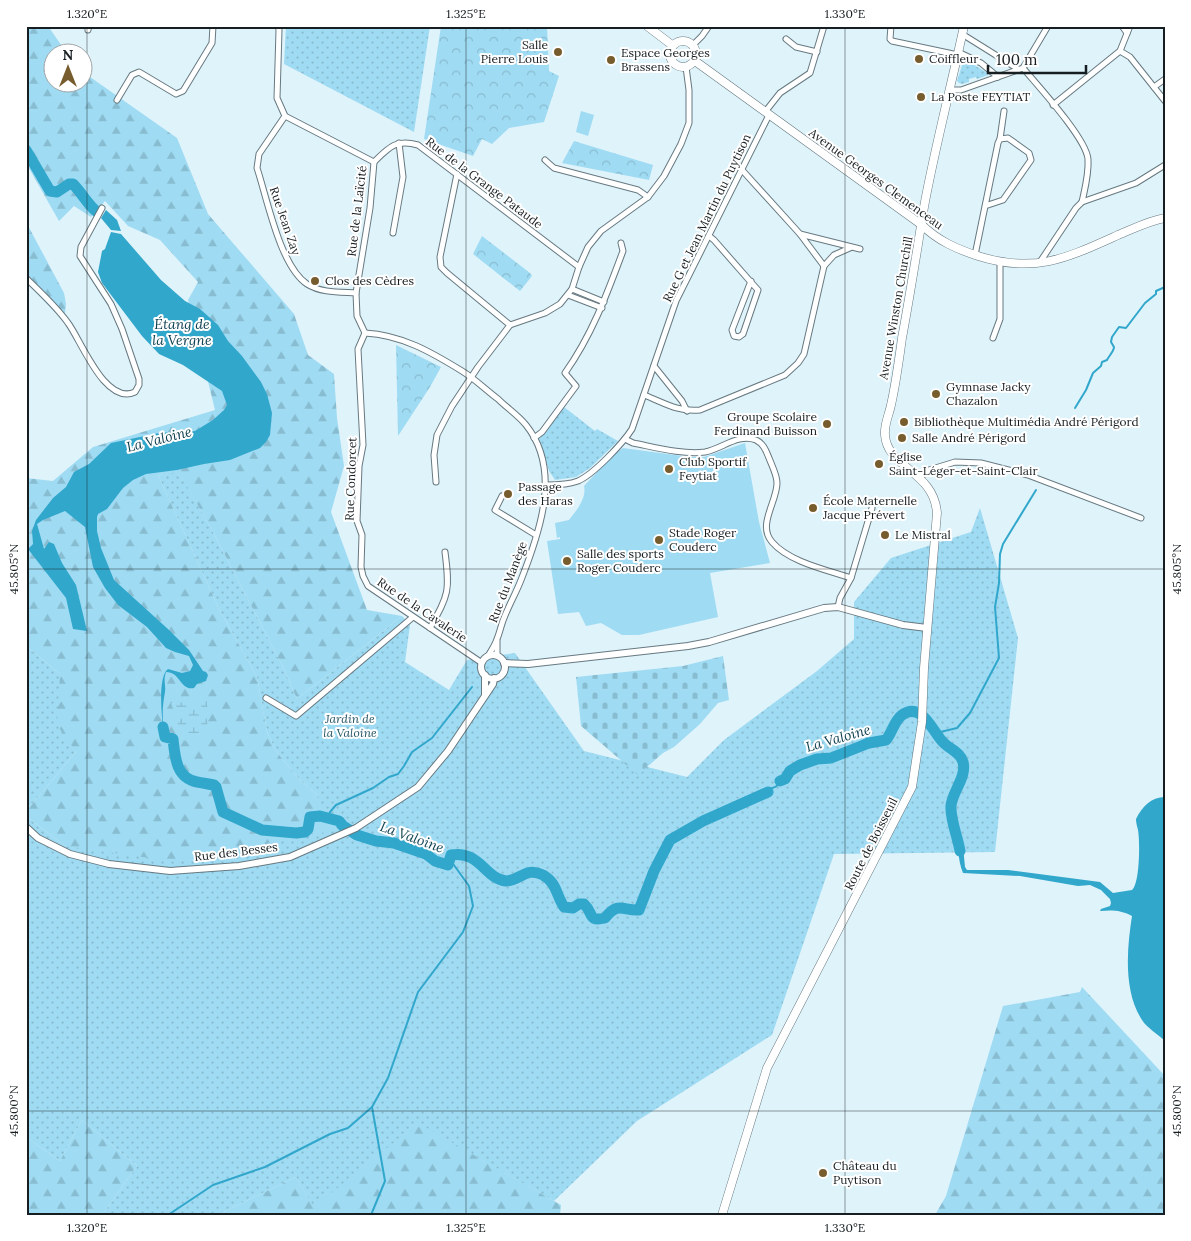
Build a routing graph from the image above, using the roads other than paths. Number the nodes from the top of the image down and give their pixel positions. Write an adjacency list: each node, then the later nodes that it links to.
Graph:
1 (213, 26): 25 (street)
2 (278, 26): 30 (street)
3 (647, 26): 14 (main road)
4 (709, 26): 13 (street)
5 (824, 26): 16 (street, Rue G et Jean Martin du Puytison)
6 (891, 26): 17 (street)
7 (1048, 26): 20 (street)
8 (1122, 26): 11 (street)
9 (1130, 26): 11 (street)
10 (963, 30): 17 (main road, Avenue Winston Churchill); 20 (street)
11 (1127, 33): 15 (street)
12 (786, 39): 16 (street)
13 (693, 45): 14 (main road); 18 (main road)
14 (672, 46): 19 (main road)
15 (1120, 51): 23 (street); 27 (street)
16 (817, 52): 29 (street, Rue G et Jean Martin du Puytison)
17 (958, 53): 21 (street); 24 (main road, Avenue Winston Churchill)
18 (695, 61): 19 (main road); 29 (main road, Avenue Georges Clemenceau)
19 (686, 67): 38 (street)
20 (1020, 68): 21 (street); 27 (street)
21 (998, 77): 24 (street)
22 (1165, 79): 23 (street)
23 (1154, 87): 26 (street)
24 (950, 90): 43 (main road, Avenue Winston Churchill)
25 (117, 100)
26 (1165, 101)
27 (1053, 105): 39 (street)
28 (1004, 111): 31 (street)
29 (767, 114): 36 (street, Rue G et Jean Martin du Puytison); 43 (main road, Avenue Georges Clemenceau)
30 (285, 116): 34 (street, Rue de la Laïcité); 58 (street, Rue Jean Zay)
31 (1000, 139): 40 (street); 40 (street)
32 (399, 143): 34 (street); 37 (street, Rue de la Grange Pataude); 44 (street)
33 (545, 160): 38 (street)
34 (374, 162): 58 (street, Rue de la Laïcité)
35 (1165, 165): 39 (street)
36 (742, 170): 45 (street); 46 (street, Rue G et Jean Martin du Puytison)
37 (457, 174): 54 (street, Rue de la Grange Pataude); 62 (street)
38 (648, 197): 54 (street)
39 (1082, 202): 52 (street)
40 (985, 206): 50 (street)
41 (102, 208): 55 (street)
42 (1165, 218): 52 (main road, Avenue Georges Clemenceau)
43 (922, 225): 50 (main road, Avenue Georges Clemenceau); 71 (main road, Avenue Winston Churchill)
44 (393, 232)
45 (800, 234): 48 (street); 53 (street)
46 (709, 236): 56 (street); 65 (street, Rue G et Jean Martin du Puytison)
47 (622, 242): 60 (street)
48 (852, 247): 49 (street); 53 (street)
49 (860, 249)
50 (975, 255): 51 (main road, Avenue Georges Clemenceau)
51 (1000, 262): 52 (main road, Avenue Georges Clemenceau); 64 (street)
52 (1040, 263)
53 (824, 266): 68 (street)
54 (579, 267): 57 (street)
55 (26, 278)
56 (751, 281): 56 (street)
57 (572, 289): 59 (street); 60 (street)
58 (356, 293): 63 (street, Rue de la Laïcité)
59 (568, 295): 61 (street); 62 (street)
60 (604, 302): 61 (street)
61 (602, 308): 69 (street)
62 (510, 325): 66 (street)
63 (365, 332): 66 (street, Rue du Manège); 80 (street, Rue Condorcet)
64 (993, 338)
65 (654, 366): 67 (street, Rue G et Jean Martin du Puytison); 68 (street)
66 (470, 377): 69 (street, Rue du Manège); 73 (street)
67 (644, 395): 68 (street); 70 (street, Rue G et Jean Martin du Puytison)
68 (687, 411)
69 (534, 438): 74 (street, Rue du Manège)
70 (625, 439): 74 (street, Rue G et Jean Martin du Puytison); 81 (street)
71 (908, 468): 72 (main road, Route de Boisseuil)
72 (919, 478): 77 (street); 85 (main road, Route de Boisseuil)
73 (436, 482)
74 (546, 484): 78 (street, Rue du Manège)
75 (502, 496): 78 (street)
76 (872, 508): 81 (street)
77 (1141, 518)
78 (536, 535): 86 (street, Rue du Manège)
79 (445, 552): 84 (street)
80 (361, 567): 83 (street, Rue de la Cavalerie)
81 (851, 578): 82 (street)
82 (838, 607): 85 (street); 91 (street)
83 (413, 617): 84 (street, Rue de la Cavalerie); 96 (street)
84 (430, 628): 89 (street, Rue de la Cavalerie)
85 (927, 628): 98 (main road, Route de Boisseuil)
86 (497, 640): 87 (street, Rue du Manège); 88 (street, Rue du Manège)
87 (488, 656): 88 (street); 89 (street)
88 (497, 656): 90 (street)
89 (482, 662): 93 (street)
90 (504, 663): 91 (street); 92 (street)
91 (528, 664): 92 (street)
92 (502, 674): 94 (street)
93 (485, 675): 94 (street); 95 (street)
94 (494, 678): 95 (street, Rue des Besses)
95 (485, 696): 97 (street, Rue des Besses)
96 (266, 698)
97 (26, 827)
98 (722, 1215)

